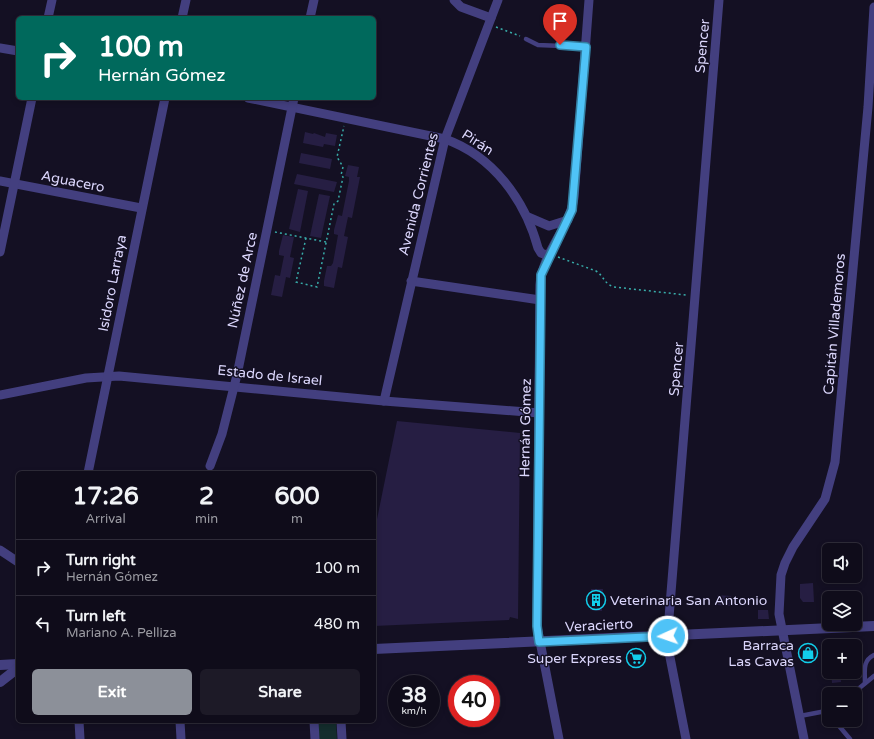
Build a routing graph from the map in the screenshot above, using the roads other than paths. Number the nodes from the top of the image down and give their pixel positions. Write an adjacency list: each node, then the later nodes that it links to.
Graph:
1 (52, 0): 9 (street)
2 (186, 0): 10 (street)
3 (314, 0): 11 (street)
4 (454, 0): 12 (street)
5 (498, 0): 12 (street, Avenida Corrientes)
6 (589, 0): 14 (street, Hernán Gómez)
7 (719, 0): 42 (street, Spencer)
8 (874, 7): 41 (street, Capitán Villademoros)
9 (48, 16)
10 (182, 16)
11 (310, 16)
12 (490, 21): 21 (street, Avenida Corrientes)
13 (526, 38): 14 (lane)
14 (586, 47): 26 (street, Hernán Gómez)
15 (0, 48): 16 (street)
16 (16, 51)
17 (32, 100): 23 (street)
18 (165, 100): 24 (street, Isidoro Larraya)
19 (266, 100): 20 (street, Pirán)
20 (293, 103): 21 (street, Pirán); 32 (street, Núñez de Arce)
21 (445, 139): 25 (street, Pirán); 29 (street, Avenida Corrientes)
22 (0, 181): 23 (street, Aguacero)
23 (14, 184): 24 (street, Aguacero); 27 (street)
24 (141, 208): 31 (street, Isidoro Larraya)
25 (528, 218): 26 (street); 28 (street, Pirán)
26 (568, 220): 28 (street, Hernán Gómez)
27 (0, 252)
28 (549, 256): 30 (street, Hernán Gómez)
29 (411, 281): 30 (street); 34 (street, Avenida Corrientes)
30 (540, 300): 35 (street, Hernán Gómez)
31 (108, 376): 32 (street, Estado de Israel); 33 (street, Estado de Israel); 37 (street, Isidoro Larraya)
32 (234, 385): 34 (street, Estado de Israel); 36 (street, Núñez de Arce)
33 (0, 395)
34 (384, 401): 35 (street, Estado de Israel)
35 (539, 413): 43 (street, Hernán Gómez)
36 (210, 466)
37 (88, 471)
38 (0, 550): 39 (street)
39 (16, 561)
40 (874, 626): 41 (street, Veracierto)
41 (782, 630): 42 (street, Veracierto); 54 (street, Capitán Villademoros)
42 (668, 636): 43 (street, Veracierto); 65 (street, Spencer)
43 (539, 642): 44 (street, Veracierto); 64 (street, Hernán Gómez)
44 (376, 649)
45 (874, 654): 51 (lane)
46 (16, 664): 47 (street)
47 (0, 665)
48 (16, 670): 50 (street)
49 (874, 676): 51 (lane)
50 (0, 682)
51 (865, 683): 52 (lane)
52 (860, 687)
53 (822, 714): 54 (lane)
54 (800, 716): 66 (street, Capitán Villademoros)
55 (79, 723): 60 (street)
56 (180, 723): 61 (street)
57 (314, 723): 62 (street)
58 (341, 723): 63 (street)
59 (840, 727): 67 (lane)
60 (80, 739)
61 (181, 739)
62 (315, 739)
63 (342, 739)
64 (559, 739)
65 (686, 739)
66 (804, 739)
67 (850, 739)

